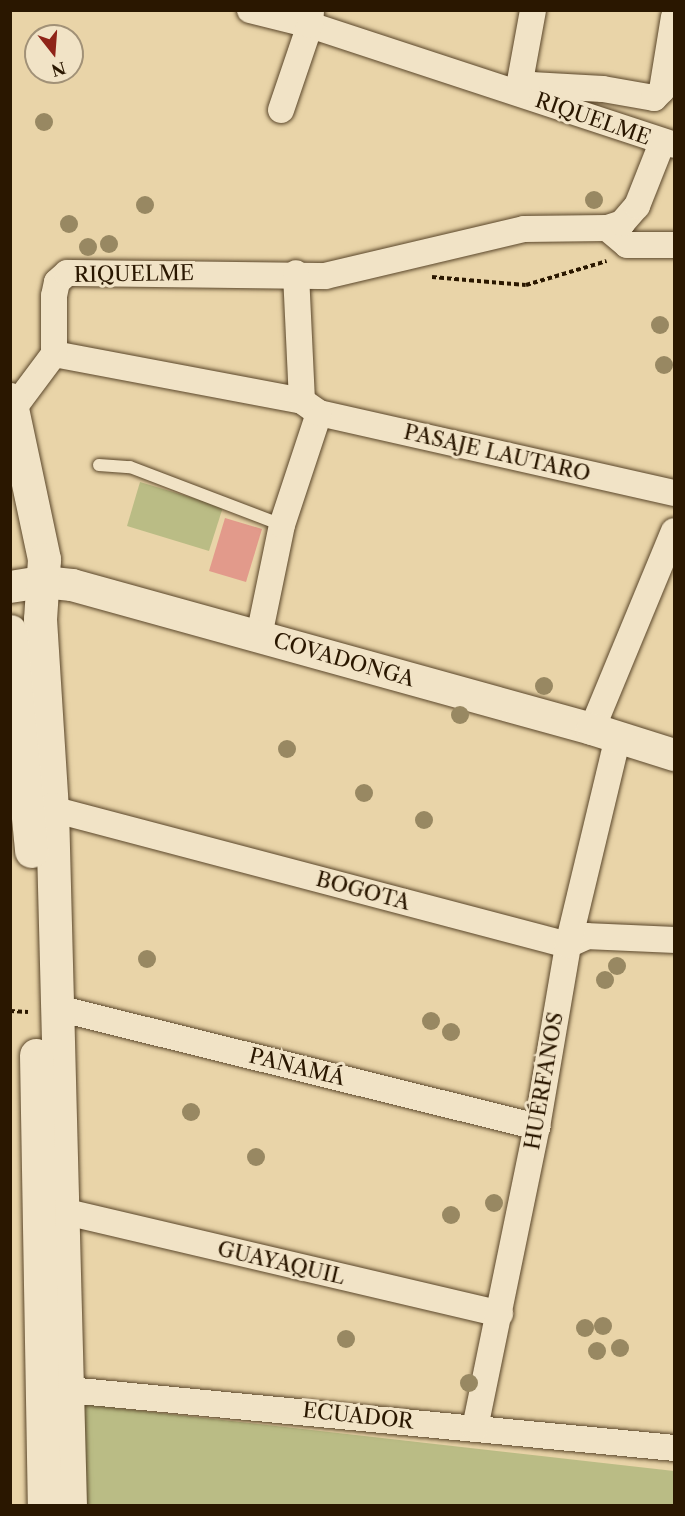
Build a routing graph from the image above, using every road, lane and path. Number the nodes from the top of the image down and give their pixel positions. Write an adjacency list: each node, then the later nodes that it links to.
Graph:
1 (250, 10): 4 (street, RIQUELME)
2 (533, 10): 5 (street)
3 (675, 17): 5 (street)
4 (310, 18): 5 (street, RIQUELME); 6 (street)
5 (518, 92): 7 (street, RIQUELME)
6 (282, 110)
7 (668, 144): 8 (street, RIQUELME)
8 (607, 228): 9 (street); 11 (street, RIQUELME)
9 (627, 245): 10 (street); 12 (path)
10 (675, 245)
11 (296, 273): 13 (street, RIQUELME); 15 (street)
12 (423, 277)
13 (54, 354): 14 (street); 15 (street, PASAJE LAUTARO)
14 (12, 404): 17 (main road)
15 (311, 407): 18 (street, PASAJE LAUTARO); 19 (street)
16 (99, 465): 19 (lane)
17 (20, 477): 21 (main road)
18 (675, 493)
19 (282, 525): 24 (street)
20 (673, 540): 25 (street, HUÉRFANOS)
21 (43, 582): 22 (street, COVADONGA); 24 (street, COVADONGA); 27 (main road)
22 (10, 587)
23 (10, 631): 30 (main road)
24 (259, 636): 25 (street, COVADONGA)
25 (605, 733): 26 (street, COVADONGA); 29 (street, HUÉRFANOS)
26 (675, 755)
27 (52, 810): 29 (street, BOGOTA); 30 (main road)
28 (675, 940): 29 (street)
29 (568, 945): 31 (street, HUÉRFANOS)
30 (34, 1011): 31 (street, PANAMÁ); 32 (main road); 34 (main road)
31 (537, 1127): 33 (street, HUÉRFANOS)
32 (63, 1211): 33 (street, GUAYAQUIL); 34 (main road)
33 (500, 1314): 35 (street, HUÉRFANOS)
34 (55, 1388): 35 (street, ECUADOR); 37 (main road); 38 (main road)
35 (476, 1428): 36 (street, ECUADOR)
36 (675, 1448)
37 (44, 1506)
38 (70, 1506)

